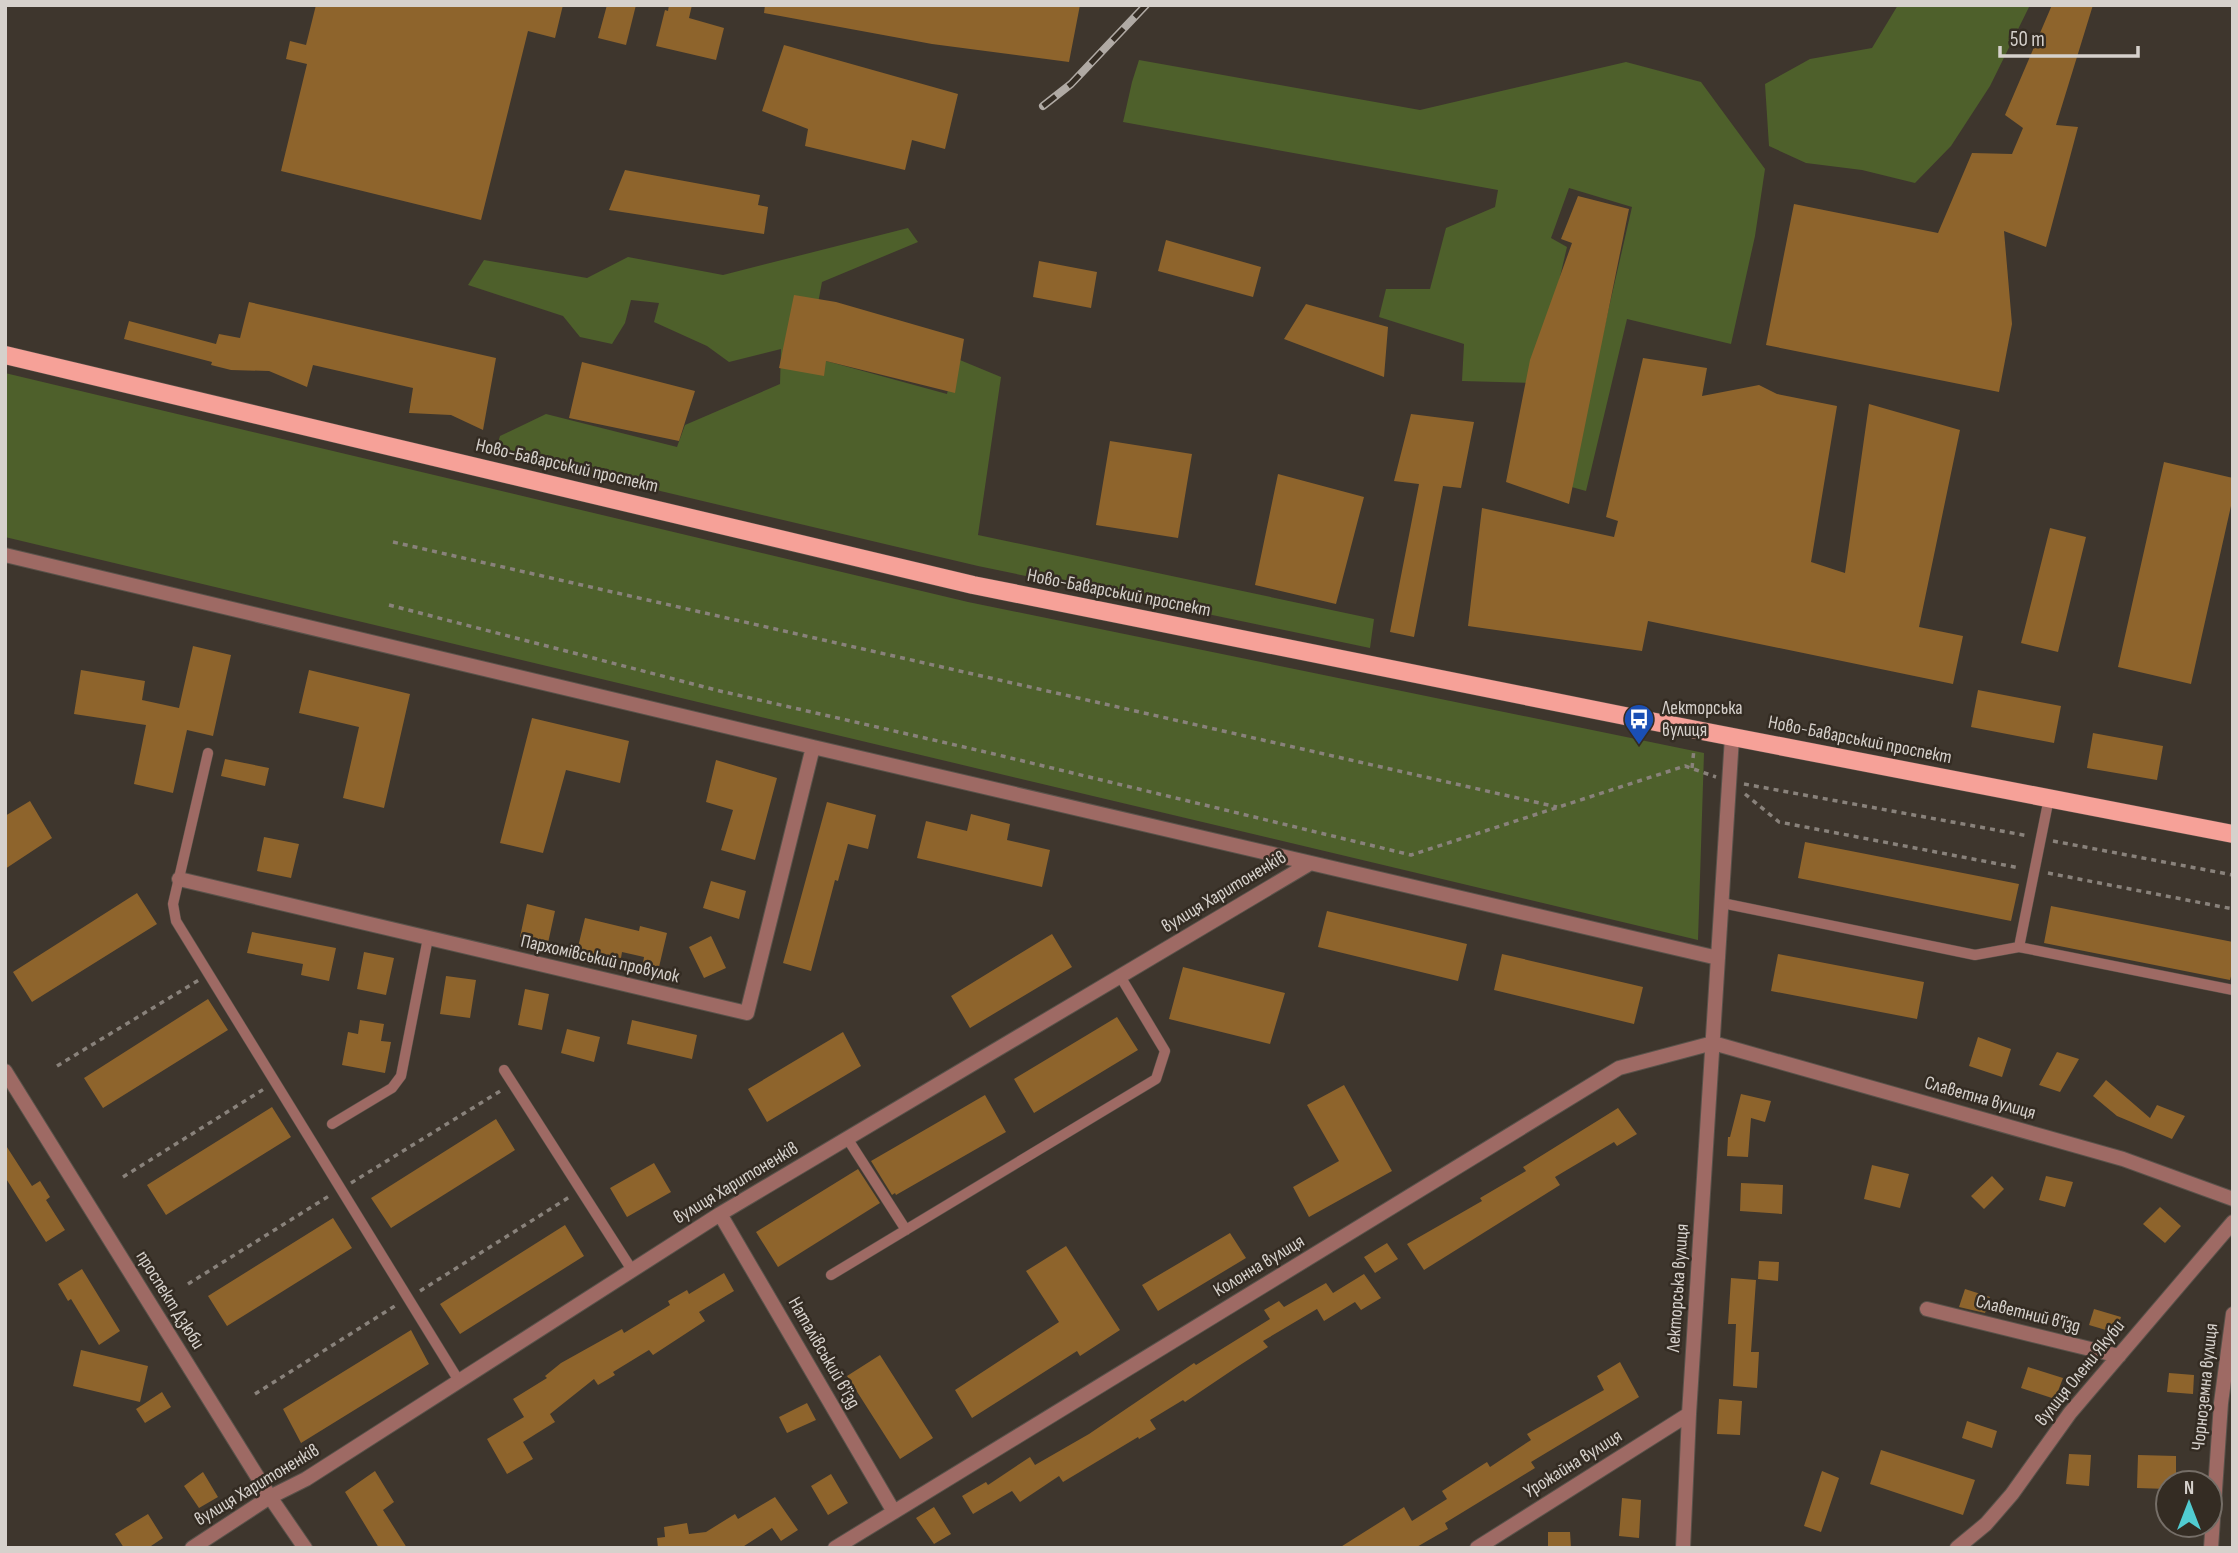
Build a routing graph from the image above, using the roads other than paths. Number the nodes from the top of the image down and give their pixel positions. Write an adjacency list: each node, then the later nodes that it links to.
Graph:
1 (5, 355): 3 (main road, Ново-Баварський проспект)
2 (5, 555): 4 (street)
3 (1732, 737): 6 (main road, Ново-Баварський проспект); 10 (street, Лекторська вулиця)
4 (813, 747): 8 (street); 11 (street, Пархомівський провулок)
5 (208, 753): 9 (lane)
6 (2049, 798): 7 (main road, Ново-Баварський проспект); 12 (lane)
7 (2233, 834)
8 (1309, 864): 13 (street); 14 (street, вулиця Харитоненків)
9 (179, 879): 11 (street, Пархомівський провулок); 30 (lane)
10 (1722, 903): 12 (lane); 13 (street, Лекторська вулиця)
11 (428, 938): 19 (lane)
12 (2019, 947): 15 (lane)
13 (1718, 958): 16 (street, Лекторська вулиця)
14 (1120, 976): 20 (street, вулиця Харитоненків); 24 (lane)
15 (2233, 990)
16 (1713, 1043): 21 (street, Славетна вулиця); 31 (street, Лекторська вулиця); 33 (street, Колонна вулиця)
17 (504, 1070): 25 (lane)
18 (5, 1071): 32 (street, проспект Дзюби)
19 (332, 1124)
20 (847, 1138): 22 (street, вулиця Харитоненків); 24 (lane)
21 (2233, 1199)
22 (720, 1214): 25 (street, вулиця Харитоненків); 33 (street, Наталівський в'їзд)
23 (2233, 1222): 29 (street, вулиця Олени Якуби)
24 (906, 1230): 26 (lane)
25 (632, 1270): 30 (street, вулиця Харитоненків)
26 (831, 1275)
27 (1927, 1309): 29 (street, Славетний в'їзд)
28 (2233, 1314): 40 (street, Чорноземна вулиця)
29 (2119, 1356): 39 (street, вулиця Олени Якуби)
30 (459, 1381): 32 (street, вулиця Харитоненків)
31 (1689, 1414): 37 (street, Урожайна вулиця); 38 (street, Лекторська вулиця)
32 (270, 1497): 34 (street, вулиця Харитоненків); 35 (street, проспект Дзюби)
33 (894, 1512): 36 (street, Колонна вулиця)
34 (192, 1548)
35 (305, 1548)
36 (835, 1548)
37 (1477, 1548)
38 (1684, 1548)
39 (1957, 1548)
40 (2211, 1548)

